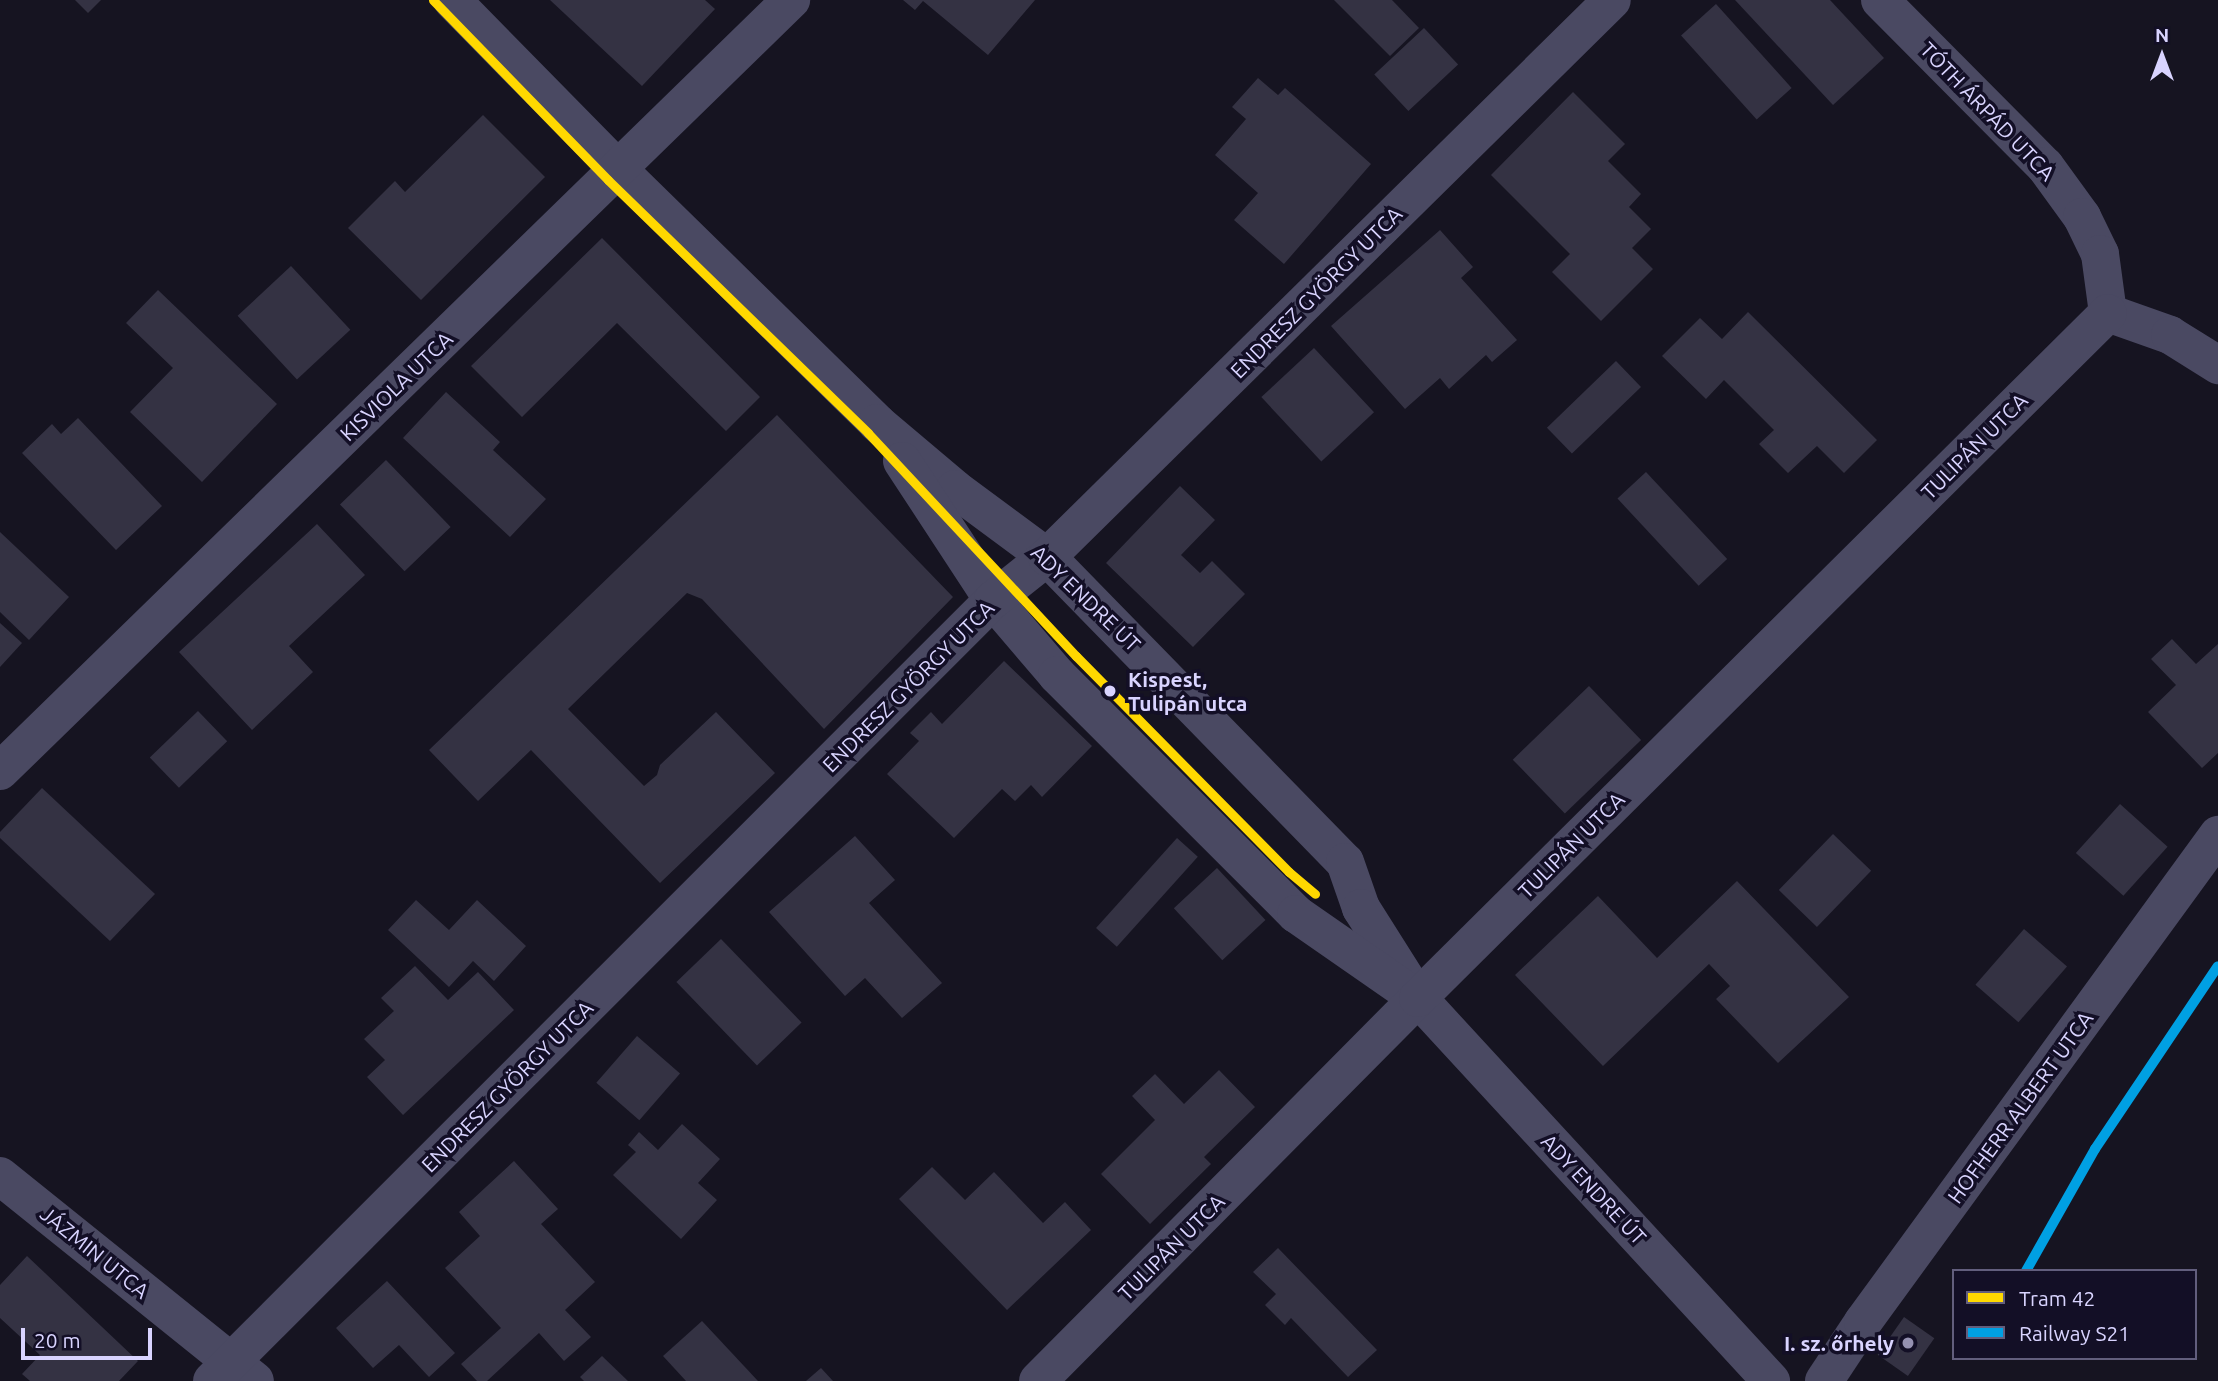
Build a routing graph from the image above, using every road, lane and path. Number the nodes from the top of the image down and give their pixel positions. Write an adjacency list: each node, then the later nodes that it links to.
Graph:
1 (452, 0): 5 (street, ADY ENDRE ÚT)
2 (791, 0): 5 (street, KISVIOLA UTCA)
3 (1612, 0): 9 (street, ENDRESZ GYÖRGY UTCA)
4 (1880, 0): 6 (street, TÓTH ÁRPÁD UTCA)
5 (618, 169): 8 (street, ADY ENDRE ÚT); 11 (street, KISVIOLA UTCA)
6 (2108, 313): 7 (street); 13 (street, TULIPÁN UTCA)
7 (2218, 365)
8 (877, 423): 9 (street, ADY ENDRE ÚT); 10 (street, ADY ENDRE ÚT)
9 (1047, 557): 10 (street, ENDRESZ GYÖRGY UTCA); 13 (street, ADY ENDRE ÚT)
10 (993, 600): 13 (street, ADY ENDRE ÚT); 15 (street, ENDRESZ GYÖRGY UTCA)
11 (0, 771)
12 (2218, 835): 18 (street, HOFHERR ALBERT UTCA)
13 (1418, 998): 16 (street, TULIPÁN UTCA); 17 (street, ADY ENDRE ÚT)
14 (0, 1176): 15 (street, JÁZMIN UTCA)
15 (233, 1375)
16 (1038, 1381)
17 (1771, 1381)
18 (1824, 1381)

